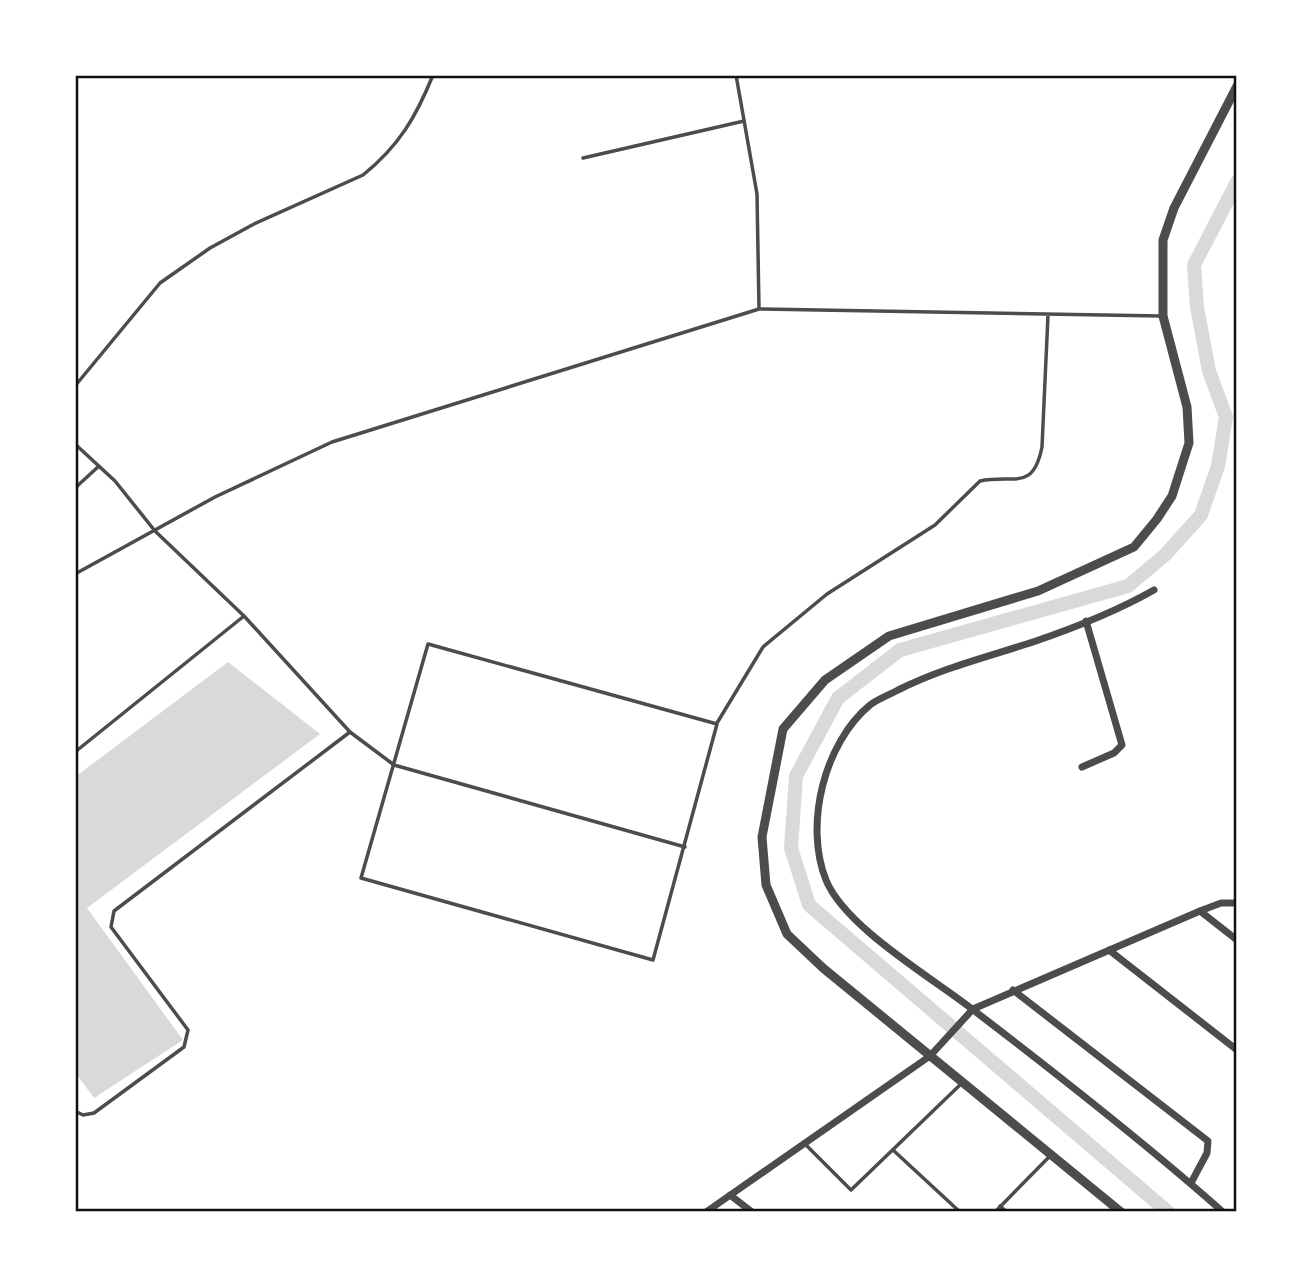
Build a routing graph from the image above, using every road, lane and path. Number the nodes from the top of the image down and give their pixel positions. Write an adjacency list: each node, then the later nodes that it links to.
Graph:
1 (433, 75): 9 (lane)
2 (736, 75): 4 (lane)
3 (1237, 86): 8 (street)
4 (744, 121): 5 (lane); 6 (lane)
5 (583, 158)
6 (759, 309): 7 (lane); 13 (lane)
7 (1048, 314): 8 (lane); 18 (lane)
8 (1163, 316): 31 (street)
9 (75, 386)
10 (75, 443): 11 (lane)
11 (99, 466): 12 (lane); 13 (lane)
12 (75, 488)
13 (155, 531): 14 (lane); 16 (lane)
14 (75, 574)
15 (1154, 590): 17 (street)
16 (244, 616): 19 (lane); 20 (lane)
17 (1086, 621): 22 (street); 29 (street)
18 (717, 724): 21 (lane); 23 (lane)
19 (350, 732): 21 (lane); 33 (lane)
20 (75, 752)
21 (394, 765): 23 (lane); 23 (lane)
22 (1082, 767)
23 (685, 847)
24 (1237, 903): 25 (street)
25 (1200, 911): 26 (street); 27 (street)
26 (1237, 940)
27 (1109, 950): 28 (street); 30 (street)
28 (1013, 990): 29 (street); 37 (street)
29 (972, 1009): 31 (street); 37 (street)
30 (1237, 1051)
31 (930, 1056): 32 (street); 34 (street)
32 (962, 1083): 35 (lane); 36 (street)
33 (75, 1111)
34 (806, 1145): 35 (lane); 38 (street)
35 (893, 1150): 42 (lane)
36 (1051, 1155): 39 (lane); 45 (street)
37 (1191, 1183): 46 (street)
38 (730, 1195): 40 (street); 41 (street)
39 (1000, 1206): 43 (lane); 44 (lane)
40 (706, 1212)
41 (752, 1212)
42 (960, 1212)
43 (995, 1212)
44 (1007, 1212)
45 (1121, 1212)
46 (1223, 1212)

